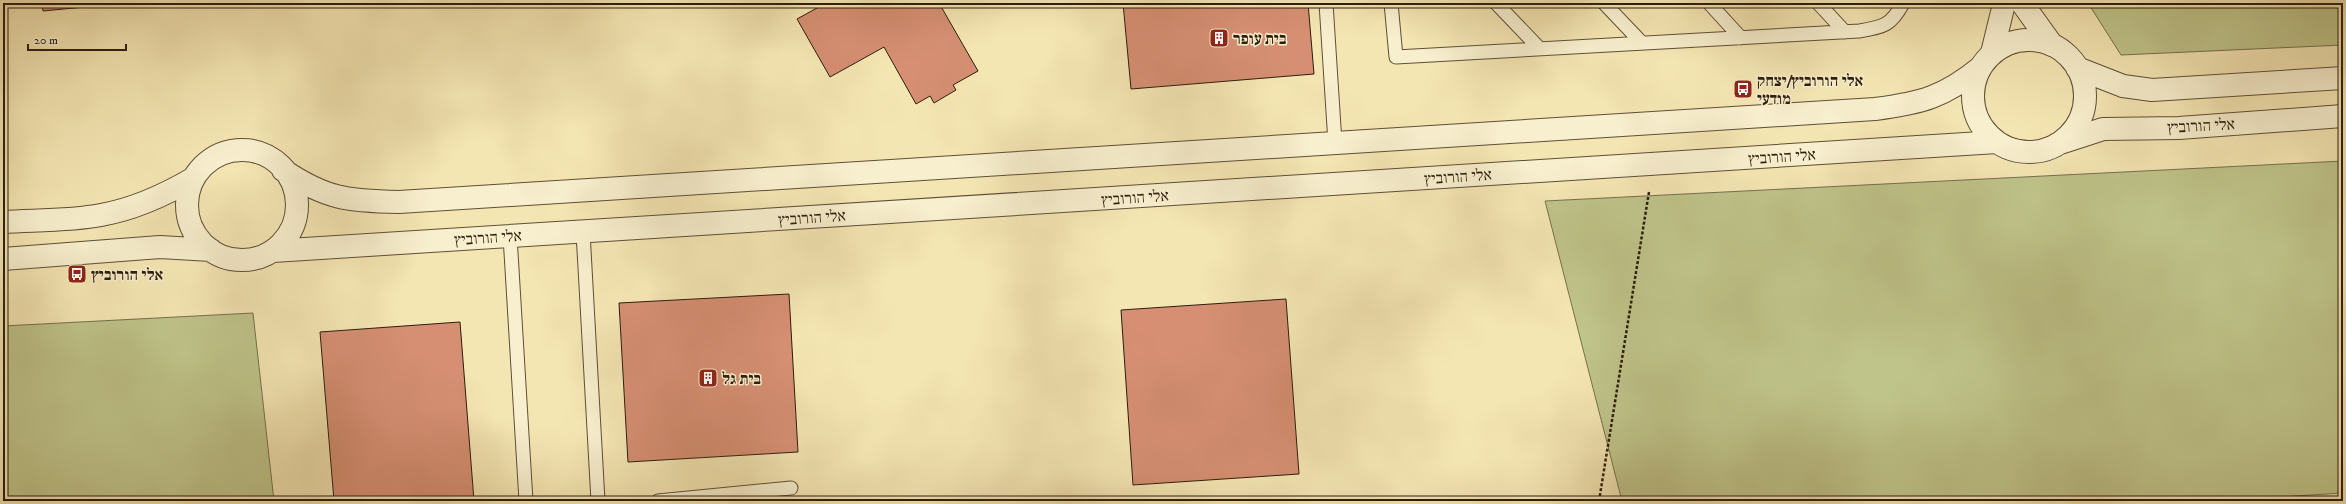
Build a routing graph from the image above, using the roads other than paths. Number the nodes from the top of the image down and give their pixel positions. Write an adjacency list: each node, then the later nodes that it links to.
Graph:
1 (1326, 3): 20 (lane)
2 (1391, 3): 14 (lane)
3 (1496, 3): 14 (lane)
4 (1604, 3): 12 (lane)
5 (1709, 3): 11 (lane)
6 (1818, 3): 10 (lane)
7 (1903, 3): 10 (lane)
8 (2002, 3): 15 (street)
9 (2022, 3): 13 (street)
10 (1845, 32): 11 (lane)
11 (1741, 38): 12 (lane)
12 (1642, 43): 14 (lane)
13 (2052, 45): 15 (street); 16 (street)
14 (1540, 49)
15 (1986, 60): 19 (street); 20 (street)
16 (2077, 68): 17 (street); 21 (street)
17 (2343, 78)
18 (2343, 116): 21 (street, אלי הורוביץ)
19 (1997, 142): 21 (street); 25 (street, אלי הורוביץ)
20 (1335, 143): 22 (street)
21 (2060, 143)
22 (283, 170): 23 (street); 28 (street)
23 (194, 178): 24 (street); 27 (street)
24 (3, 222)
25 (582, 232): 26 (street, אלי הורוביץ); 32 (lane)
26 (510, 236): 28 (street, אלי הורוביץ); 31 (lane)
27 (211, 250): 28 (street); 29 (street)
28 (273, 251)
29 (3, 258)
30 (791, 488): 33 (lane)
31 (526, 501)
32 (598, 501)
33 (658, 501)

